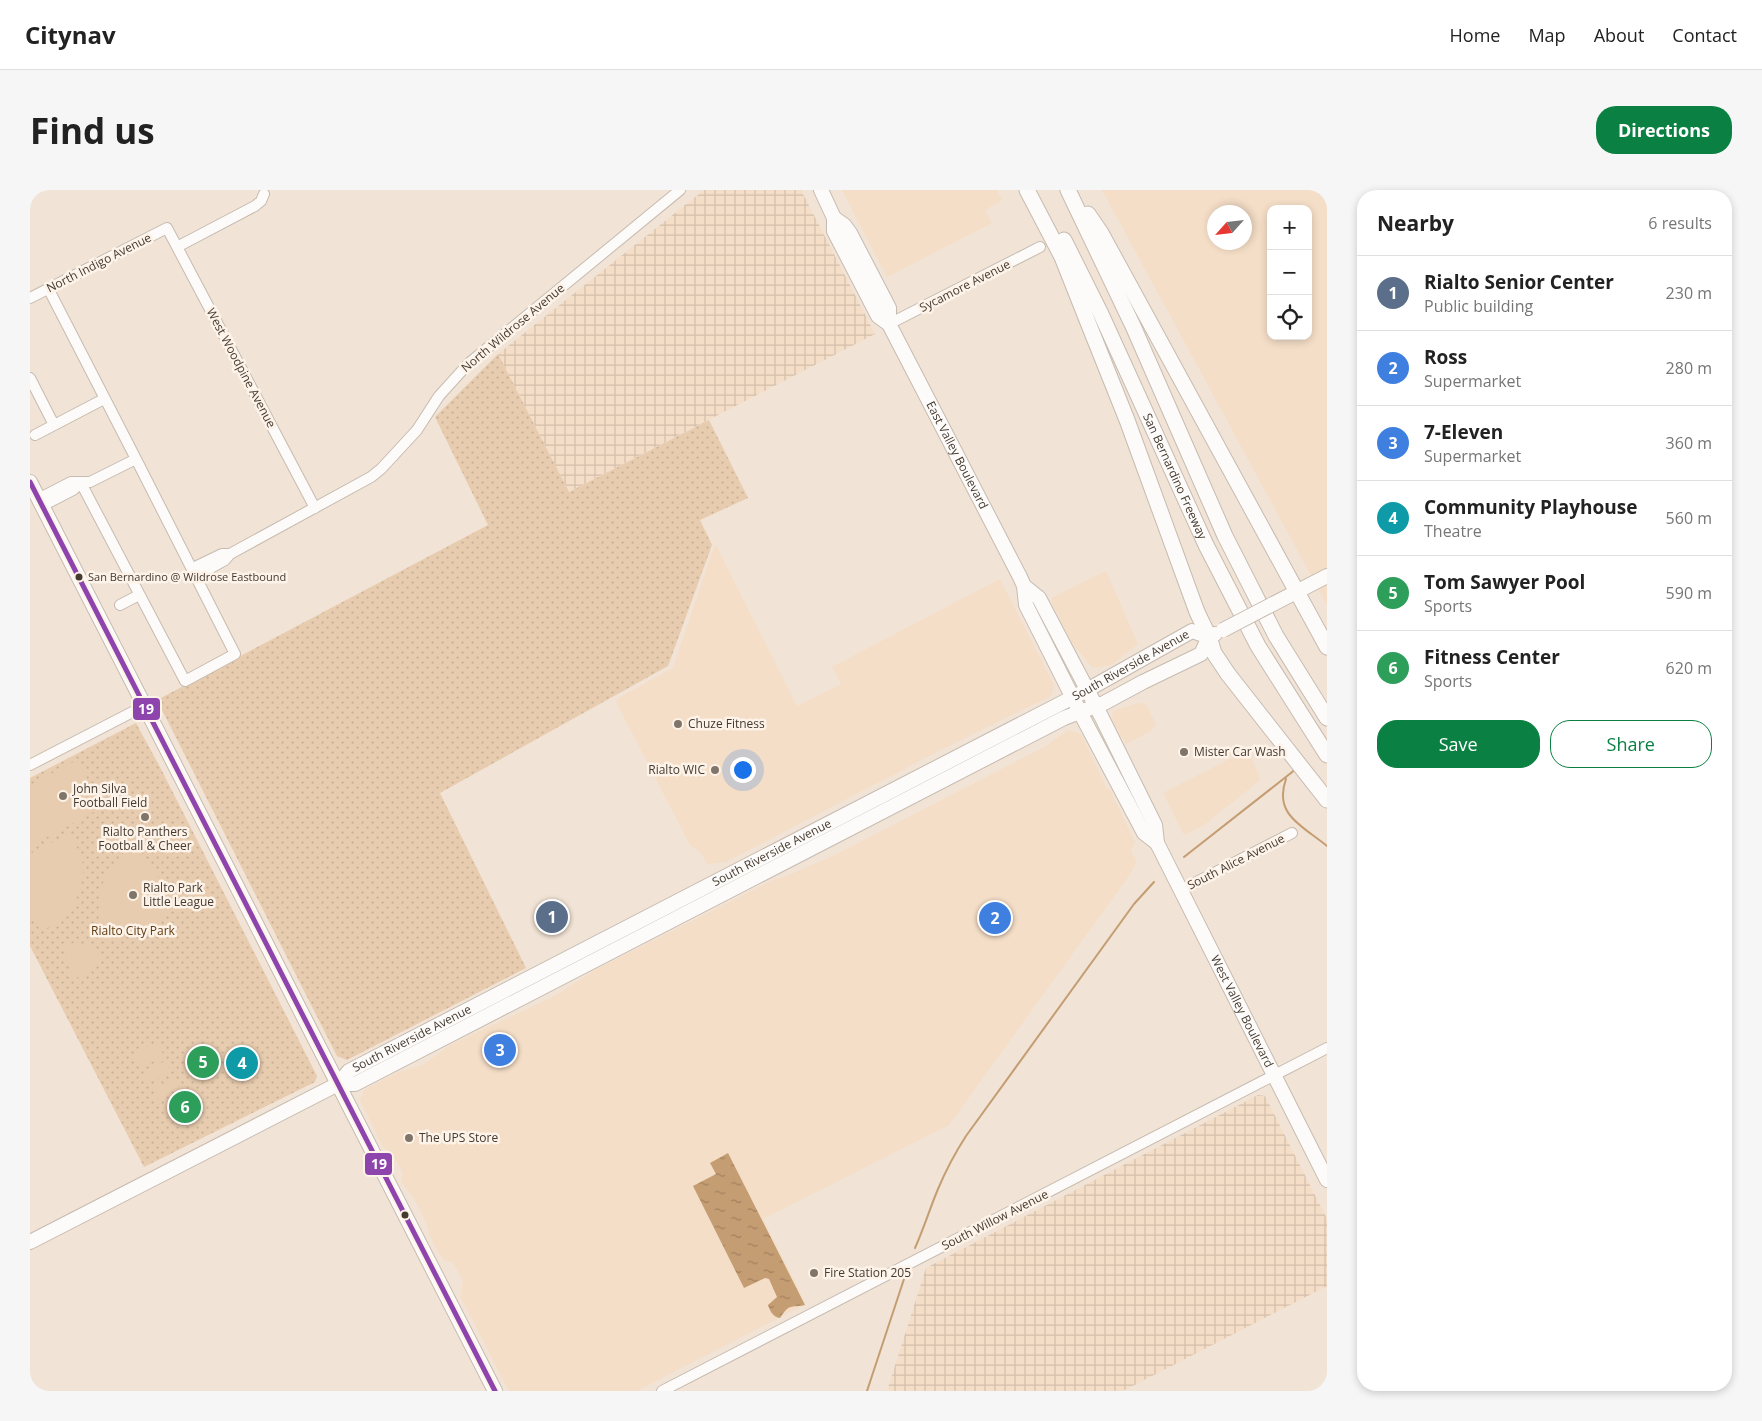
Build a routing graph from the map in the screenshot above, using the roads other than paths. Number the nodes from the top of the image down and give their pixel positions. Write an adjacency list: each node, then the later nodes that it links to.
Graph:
1 (680, 190): 21 (street, North Wildrose Avenue)
2 (821, 190): 12 (main road)
3 (1027, 190): 28 (highway)
4 (1038, 190): 34 (highway, San Bernardino Freeway)
5 (1070, 190): 26 (highway); 33 (highway, San Bernardino Freeway)
6 (264, 194): 8 (street)
7 (167, 228): 8 (street, West Woodpine Avenue); 10 (street, North Indigo Avenue)
8 (177, 246): 21 (street, West Woodpine Avenue)
9 (1040, 247): 12 (street, Sycamore Avenue)
10 (48, 288): 11 (street, North Indigo Avenue); 14 (street)
11 (30, 298)
12 (889, 324): 24 (main road, East Valley Boulevard)
13 (30, 378): 15 (street)
14 (104, 399): 15 (street); 17 (street)
15 (54, 425): 16 (street)
16 (35, 436)
17 (136, 459): 19 (street); 22 (street)
18 (30, 482): 20 (main road)
19 (81, 483): 20 (street); 25 (street)
20 (40, 503): 32 (main road)
21 (315, 508): 22 (street, North Wildrose Avenue)
22 (194, 572): 25 (street)
23 (1327, 576): 26 (main road, South Riverside Avenue)
24 (1024, 586): 30 (main road, East Valley Boulevard); 31 (main road, East Valley Boulevard)
25 (139, 595): 27 (street)
26 (1291, 595): 28 (main road, South Riverside Avenue, bridge); 29 (highway)
27 (120, 605)
28 (1209, 637): 30 (main road, South Riverside Avenue); 30 (main road, South Riverside Avenue); 36 (highway)
29 (1327, 647)
30 (1091, 697): 31 (main road, South Riverside Avenue); 38 (main road, West Valley Boulevard)
31 (1076, 705): 38 (main road, West Valley Boulevard); 39 (main road, South Riverside Avenue); 41 (main road, South Riverside Avenue)
32 (144, 706): 35 (street); 44 (main road)
33 (1327, 718)
34 (1325, 751)
35 (30, 765)
36 (1327, 800)
37 (1292, 833): 40 (street, South Alice Avenue)
38 (1157, 843): 40 (main road, West Valley Boulevard)
39 (742, 868): 41 (main road); 44 (main road, South Riverside Avenue)
40 (1181, 890): 43 (main road, West Valley Boulevard)
41 (707, 903): 44 (main road, South Riverside Avenue)
42 (1327, 1048): 43 (street, South Willow Avenue)
43 (1274, 1075): 45 (main road, West Valley Boulevard); 47 (street, South Willow Avenue)
44 (338, 1084): 46 (main road, South Riverside Avenue); 48 (main road)
45 (1327, 1180)
46 (30, 1242)
47 (667, 1390)
48 (494, 1391)

